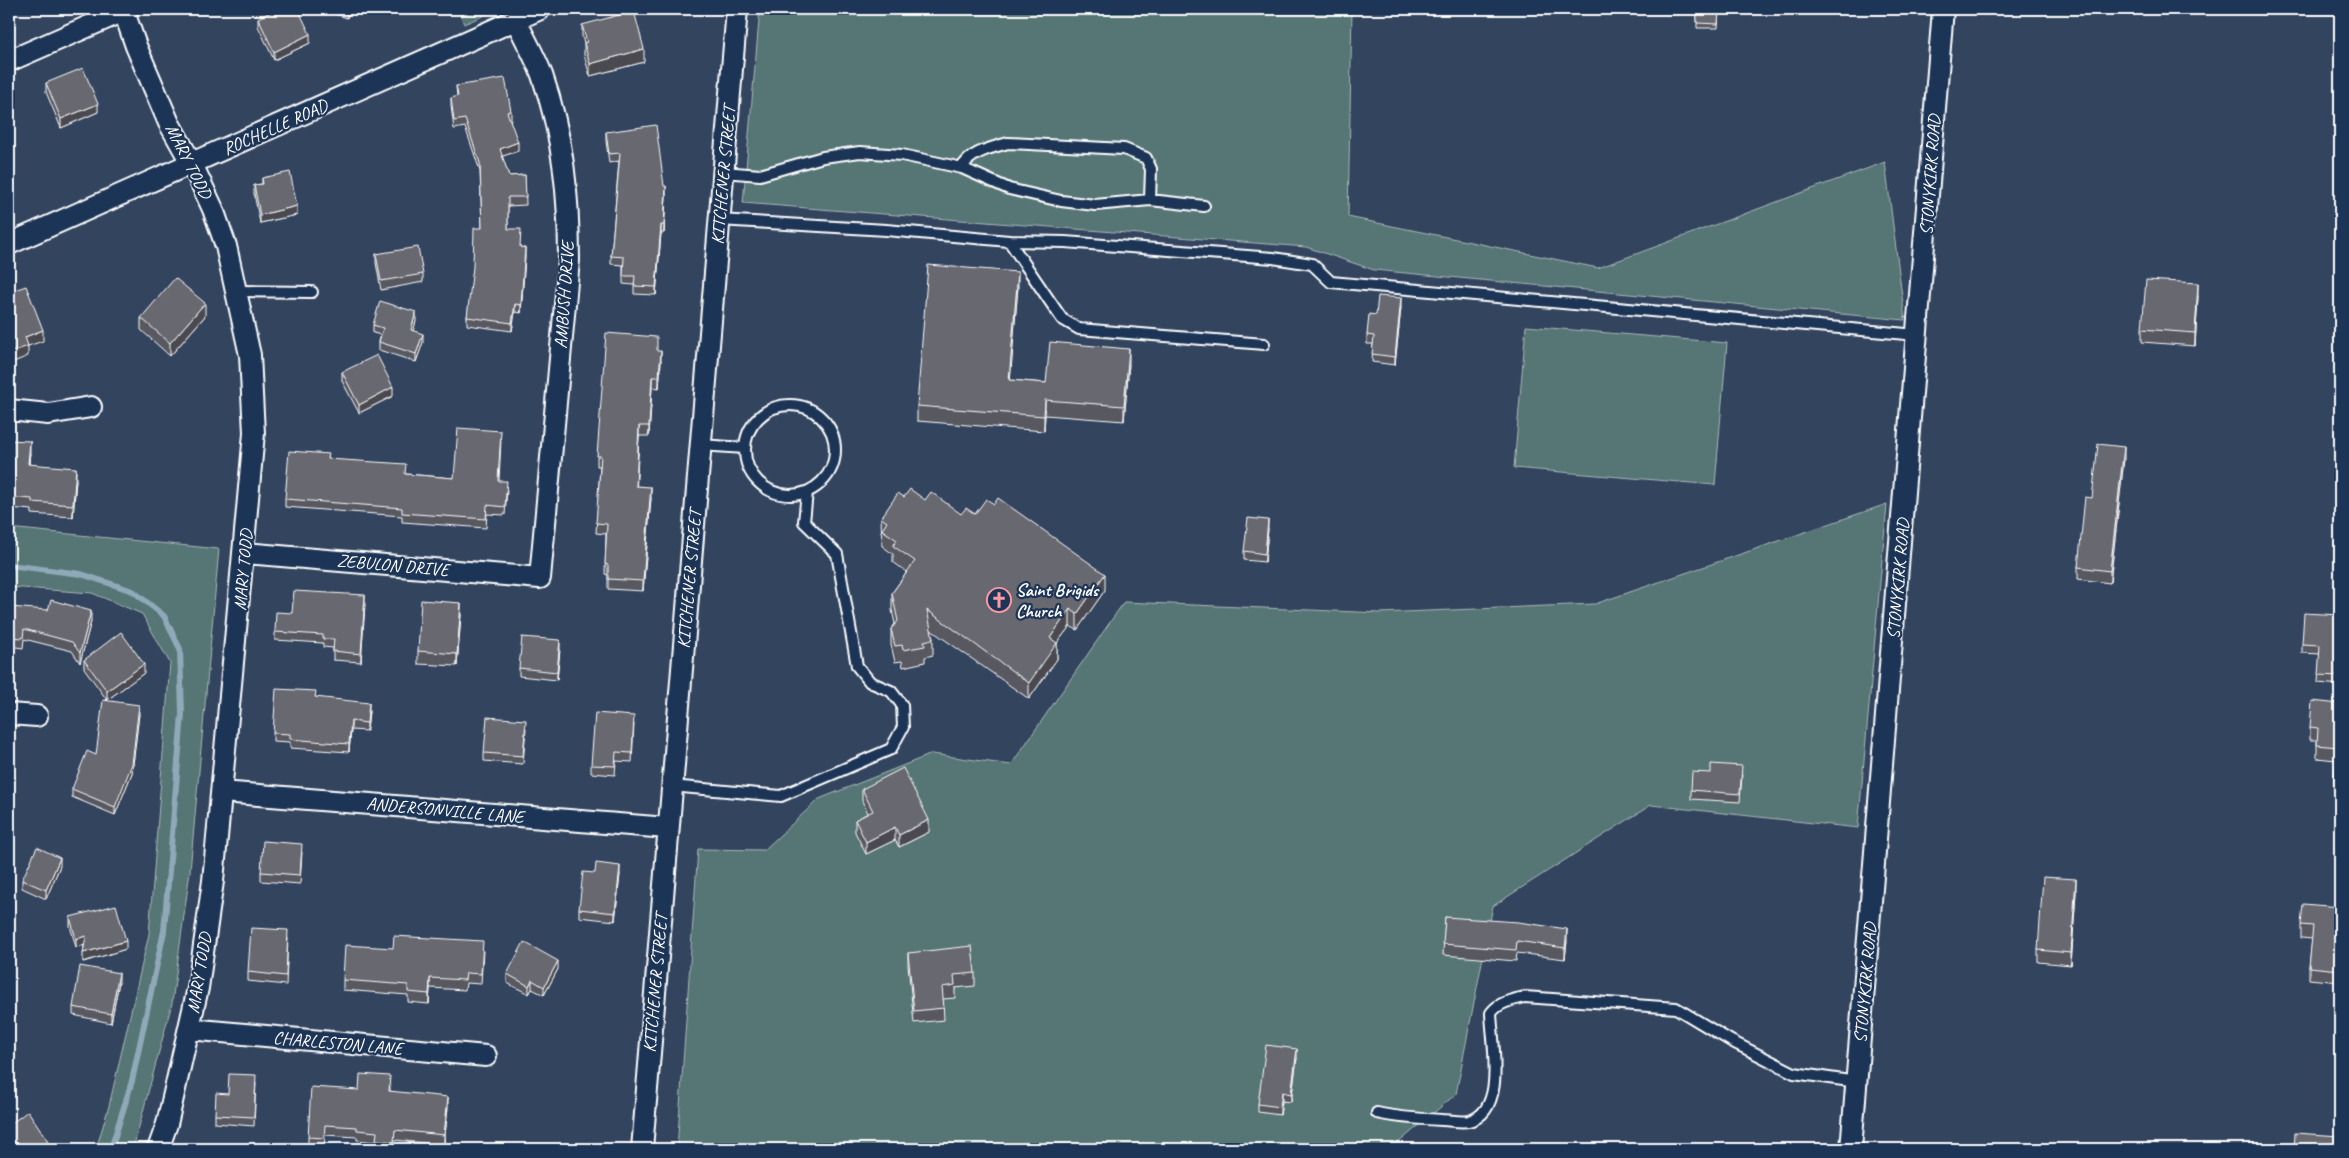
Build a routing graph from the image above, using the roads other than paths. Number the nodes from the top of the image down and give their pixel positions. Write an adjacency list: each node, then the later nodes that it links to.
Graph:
1 (125, 9): 6 (street); 7 (street, MARY TODD)
2 (540, 9): 5 (street, ROCHELLE ROAD)
3 (737, 9): 9 (street, KITCHENER STREET)
4 (1943, 9): 17 (street, STONYKIRK ROAD)
5 (516, 20): 7 (street, ROCHELLE ROAD); 25 (street, AMBUSH DRIVE)
6 (9, 61)
7 (192, 164): 14 (street, ROCHELLE ROAD); 15 (street, MARY TODD)
8 (962, 168): 9 (lane); 10 (lane); 10 (lane)
9 (723, 172): 12 (street, KITCHENER STREET)
10 (1150, 200): 11 (lane)
11 (1204, 206)
12 (719, 220): 13 (lane); 21 (street, KITCHENER STREET)
13 (1009, 241): 17 (lane); 18 (lane)
14 (9, 244)
15 (238, 291): 16 (lane); 24 (street, MARY TODD)
16 (312, 292)
17 (1917, 335): 33 (street, STONYKIRK ROAD)
18 (1264, 344)
19 (91, 407): 20 (street)
20 (9, 410)
21 (700, 445): 22 (lane); 28 (street, KITCHENER STREET)
22 (745, 448): 23 (lane); 23 (lane)
23 (807, 492): 28 (lane)
24 (245, 553): 25 (street, ZEBULON DRIVE); 29 (street, MARY TODD)
25 (540, 578)
26 (9, 714): 27 (street)
27 (37, 716)
28 (671, 786): 30 (street, KITCHENER STREET)
29 (222, 792): 30 (street, ANDERSONVILLE LANE); 31 (street, MARY TODD)
30 (667, 828): 36 (street, KITCHENER STREET)
31 (189, 1030): 32 (street, CHARLESTON LANE); 35 (street, MARY TODD)
32 (486, 1056)
33 (1857, 1082): 34 (lane); 37 (street, STONYKIRK ROAD)
34 (1378, 1113)
35 (158, 1149)
36 (642, 1149)
37 (1851, 1149)

